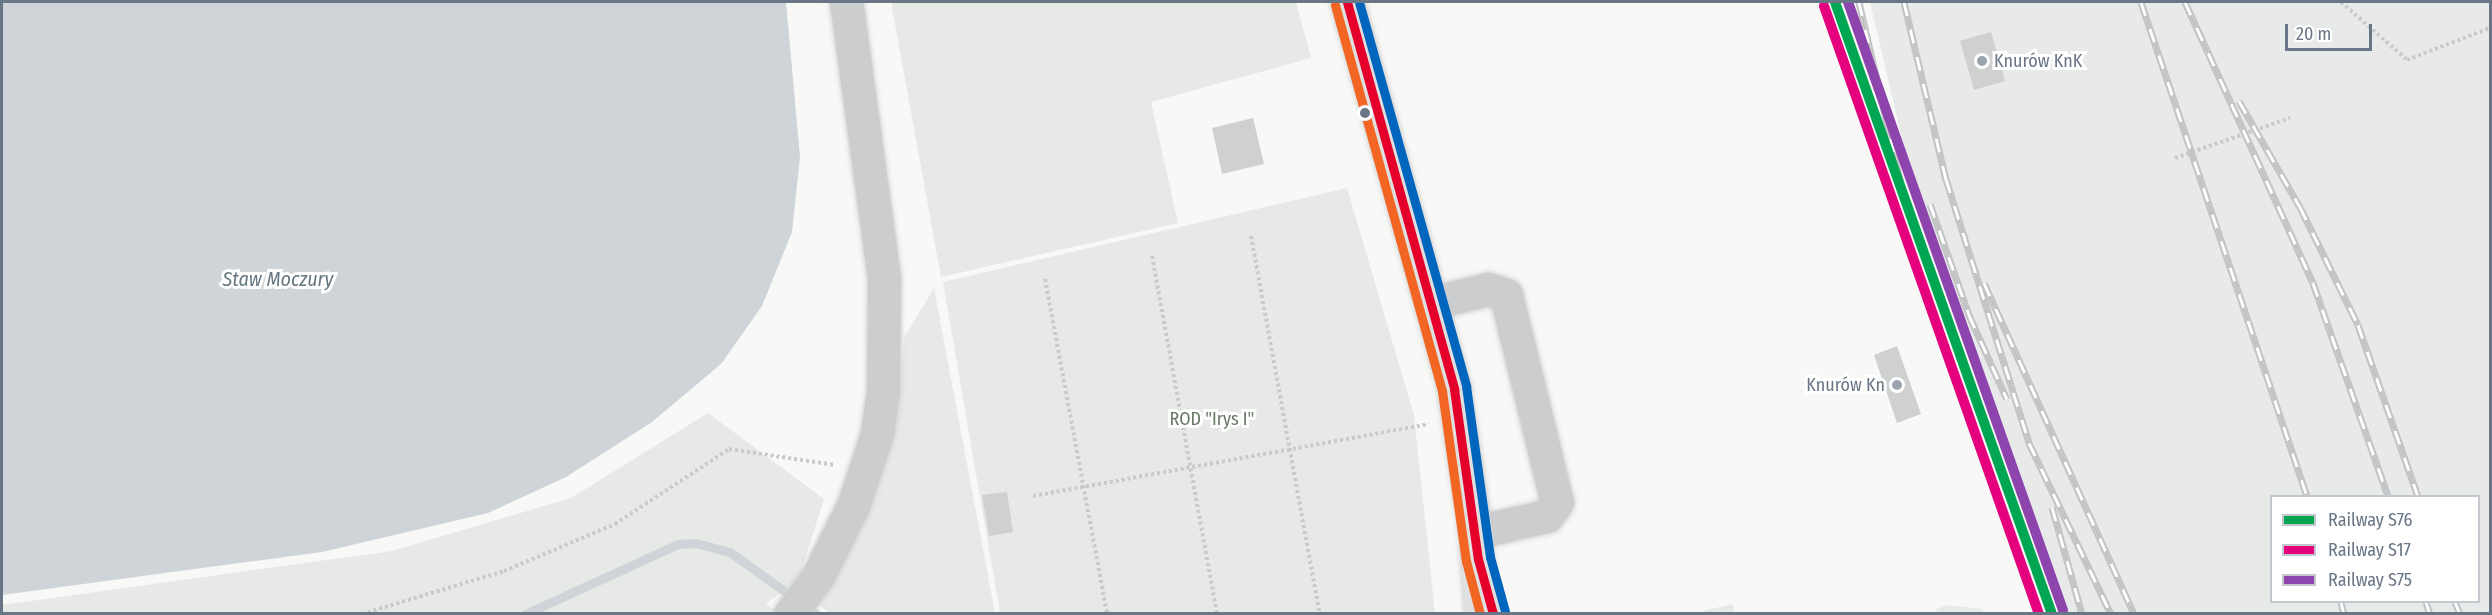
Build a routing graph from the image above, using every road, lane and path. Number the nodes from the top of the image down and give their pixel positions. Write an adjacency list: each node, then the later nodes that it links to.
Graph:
1 (846, 2): 14 (lane)
2 (1347, 2): 10 (main road)
3 (2341, 2): 4 (path)
4 (2490, 28)
5 (2290, 118): 6 (path)
6 (2175, 158)
7 (1251, 236): 12 (path)
8 (1152, 256): 13 (path)
9 (1045, 279): 15 (path)
10 (1432, 303): 11 (main road); 17 (lane)
11 (1459, 420): 12 (path); 17 (main road)
12 (1290, 450): 13 (path); 22 (path)
13 (1191, 468): 15 (path); 21 (path)
14 (866, 470): 18 (lane); 19 (path)
15 (1083, 488): 16 (path); 20 (path)
16 (1034, 496)
17 (1477, 546): 23 (main road); 24 (main road)
18 (797, 605)
19 (362, 614)
20 (1107, 614)
21 (1217, 614)
22 (1320, 614)
23 (1481, 614)
24 (1492, 614)

